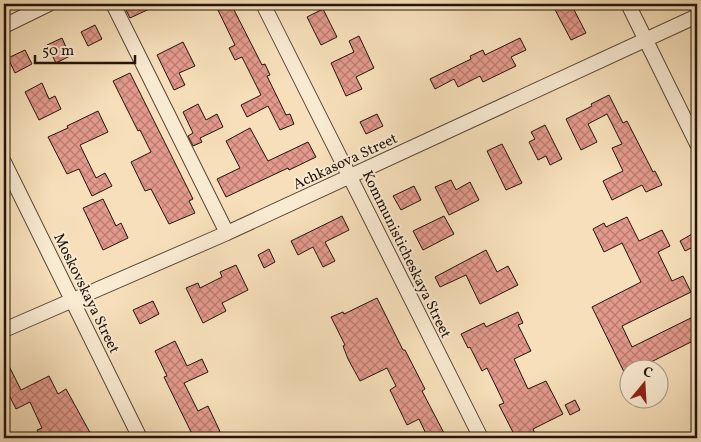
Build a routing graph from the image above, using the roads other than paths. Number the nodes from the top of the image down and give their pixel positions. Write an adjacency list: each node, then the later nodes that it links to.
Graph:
1 (49, 4): 6 (street)
2 (113, 4): 11 (street)
3 (263, 4): 10 (street, Kommunisticheskaya Street)
4 (628, 4): 7 (street)
5 (697, 16): 7 (street, Achkasova Street)
6 (4, 26)
7 (646, 40): 8 (street); 10 (street, Achkasova Street)
8 (697, 144)
9 (5, 170): 12 (street, Moskovskaya Street)
10 (351, 177): 11 (street, Achkasova Street); 15 (street, Kommunisticheskaya Street)
11 (227, 233): 12 (street, Achkasova Street)
12 (72, 300): 13 (street, Achkasova Street); 14 (street, Moskovskaya Street)
13 (4, 330)
14 (140, 438)
15 (481, 438)

